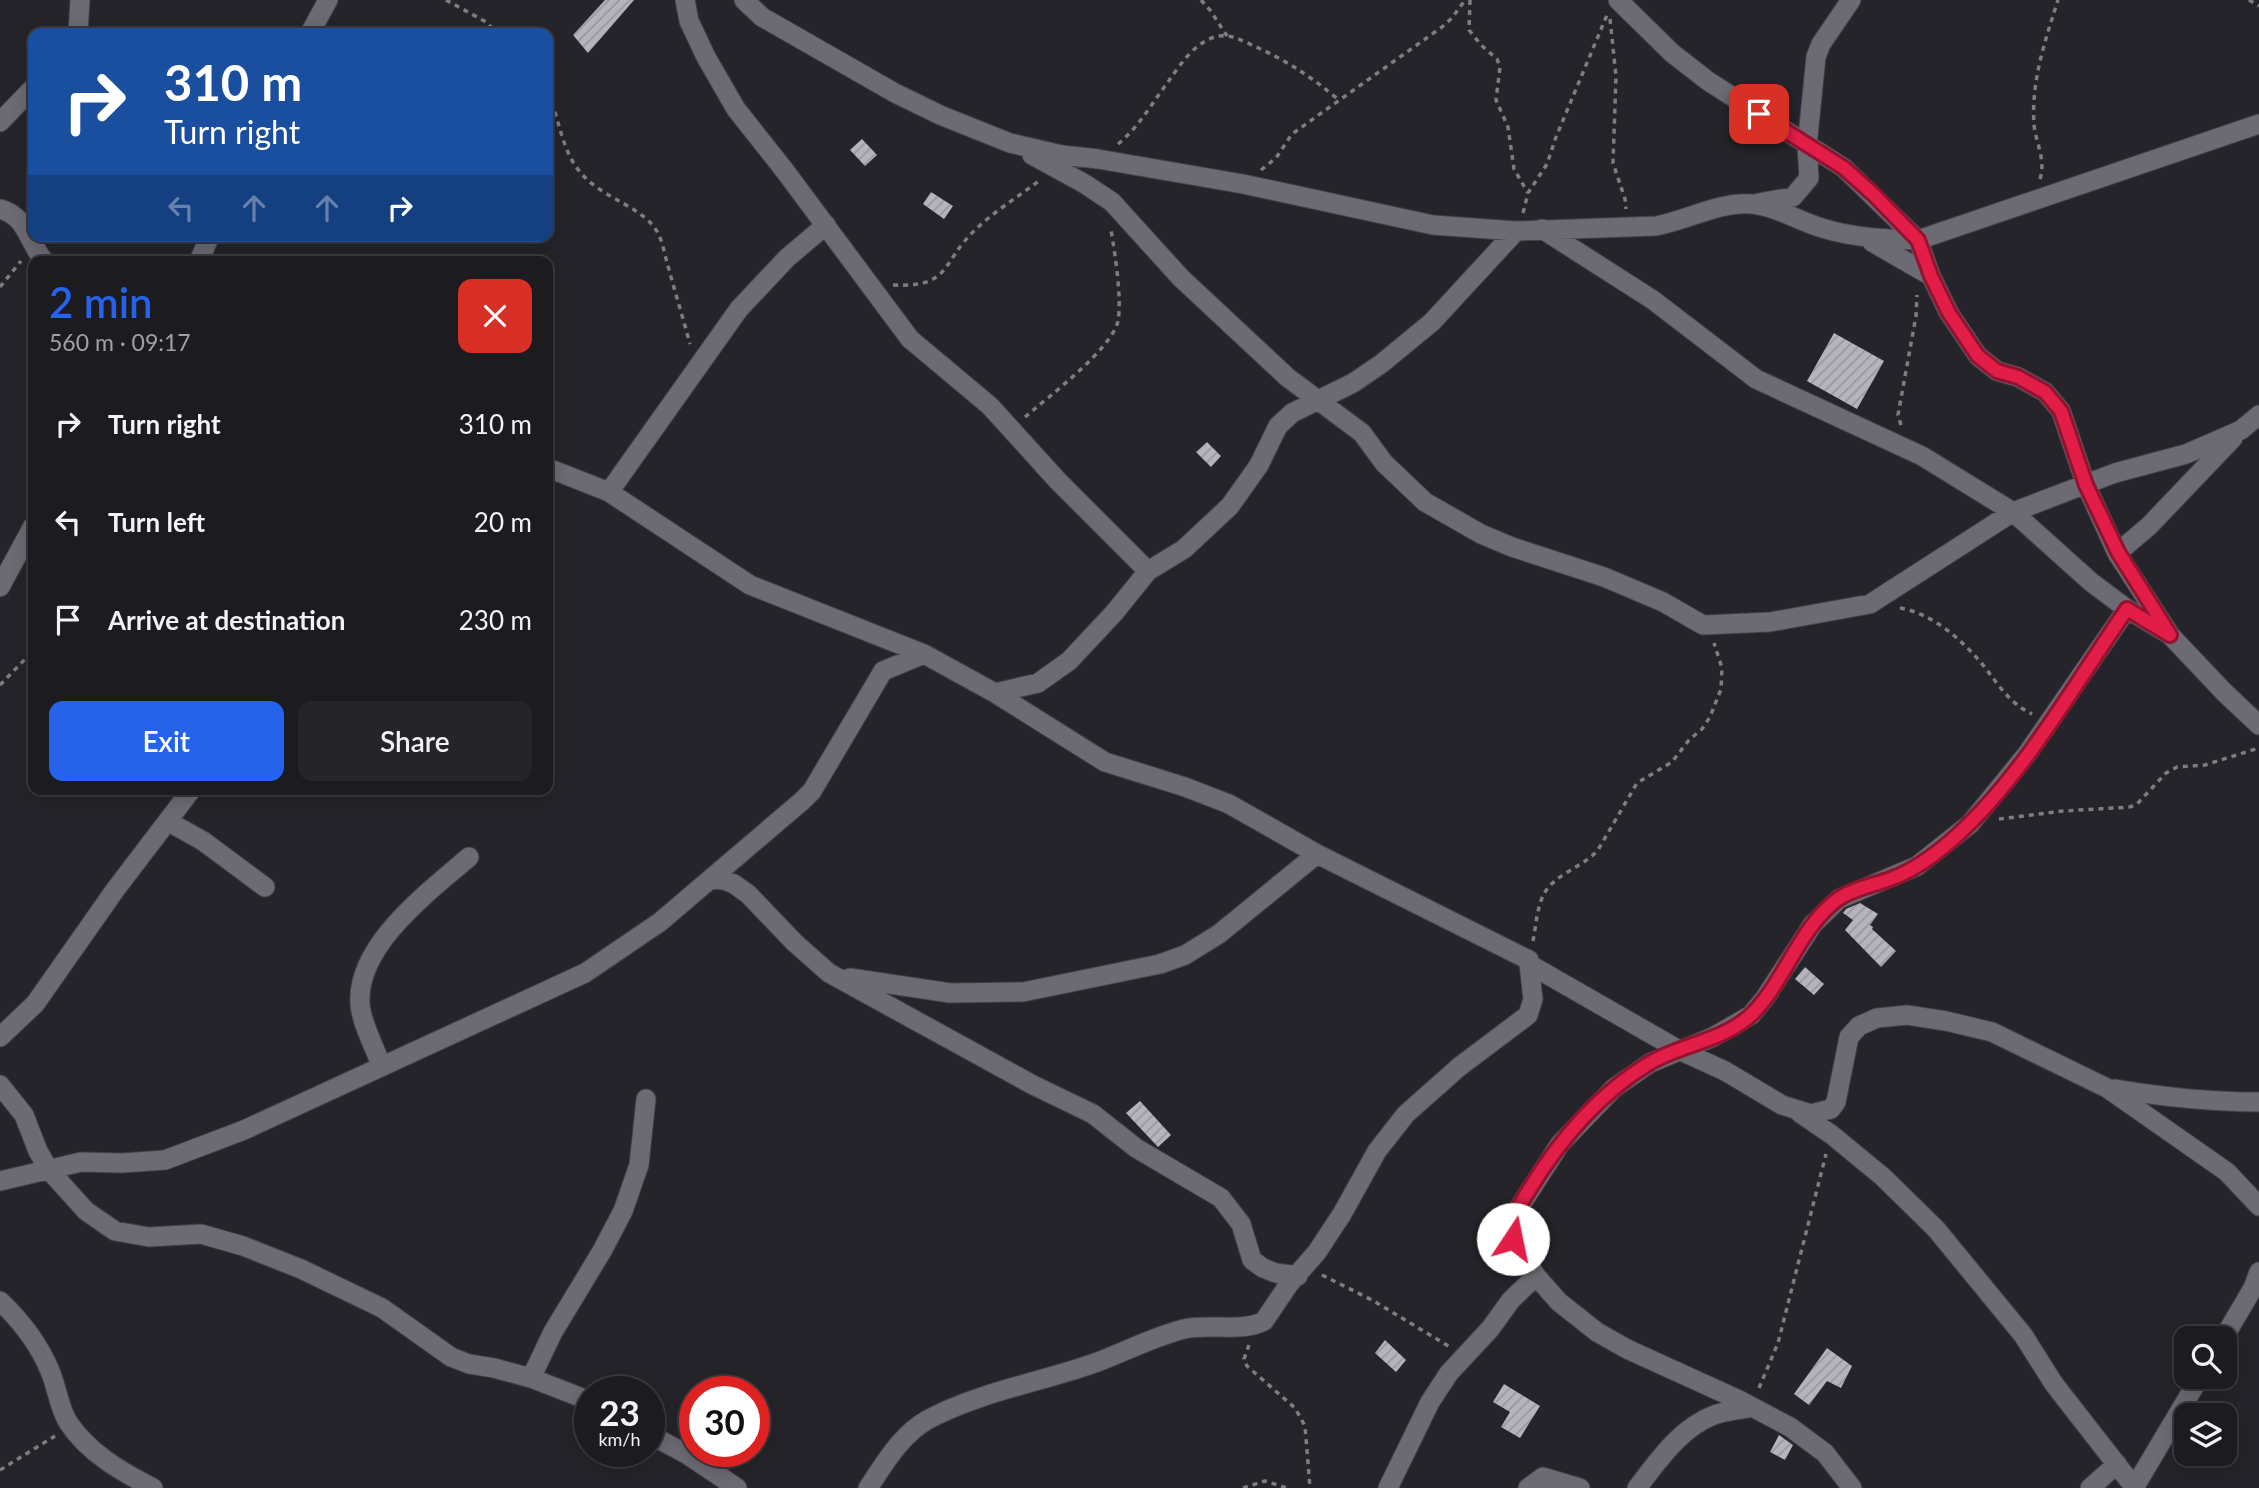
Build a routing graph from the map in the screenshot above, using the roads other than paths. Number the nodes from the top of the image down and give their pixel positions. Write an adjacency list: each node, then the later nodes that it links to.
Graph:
1 (80, 0): 6 (street)
2 (685, 0): 14 (street)
3 (1618, 0): 11 (street)
4 (1851, 0): 11 (street)
5 (742, 1): 10 (street)
6 (78, 28)
7 (28, 93): 8 (street)
8 (0, 122)
9 (2259, 124): 19 (street)
10 (1010, 143): 16 (street); 21 (street)
11 (1807, 146): 12 (street); 19 (street)
12 (1754, 204): 15 (street); 18 (street)
13 (0, 209): 17 (street)
14 (826, 225): 28 (street); 32 (street)
15 (1542, 229): 16 (street); 29 (street)
16 (1516, 231): 22 (street)
17 (28, 233)
18 (1866, 239): 19 (street); 20 (street)
19 (1918, 240): 20 (street)
20 (1931, 276): 27 (street)
21 (1287, 377): 22 (street); 24 (street)
22 (1317, 399): 24 (street); 29 (street)
23 (2259, 415): 25 (street)
24 (1287, 417): 32 (street)
25 (2241, 430): 27 (street); 31 (street)
26 (553, 470): 28 (street)
27 (2086, 485): 29 (street); 31 (street)
28 (609, 492): 36 (street)
29 (2013, 512): 34 (street)
30 (28, 535): 33 (street)
31 (2118, 552): 35 (street)
32 (1148, 571): 37 (street)
33 (0, 587)
34 (2127, 609): 35 (street); 48 (street)
35 (2170, 635): 38 (street)
36 (924, 654): 37 (street); 43 (street)
37 (995, 693): 41 (street)
38 (2259, 724)
39 (188, 795): 40 (street)
40 (169, 822): 44 (street); 47 (street)
41 (1317, 854): 45 (street); 46 (street)
42 (469, 857): 49 (street)
43 (711, 879): 46 (street); 49 (street)
44 (265, 887)
45 (1529, 962): 48 (street); 58 (street)
46 (829, 973): 58 (street)
47 (0, 1037)
48 (1679, 1050): 54 (street); 60 (street)
49 (381, 1065): 55 (street)
50 (0, 1085): 55 (street)
51 (2107, 1088): 53 (street); 54 (street); 57 (street)
52 (646, 1099): 63 (street)
53 (2259, 1102)
54 (1797, 1111): 68 (street)
55 (49, 1170): 56 (street); 63 (street)
56 (0, 1181)
57 (2259, 1206)
58 (1301, 1272): 72 (street)
59 (2259, 1272): 62 (street)
60 (1536, 1276): 66 (street); 73 (street)
61 (0, 1301): 70 (street)
62 (2230, 1326)
63 (531, 1378): 65 (street)
64 (2193, 1389): 78 (street)
65 (574, 1395)
66 (1754, 1408): 69 (street); 76 (street)
67 (665, 1443): 71 (street)
68 (2117, 1464): 77 (street); 78 (street)
69 (1844, 1483)
70 (153, 1488)
71 (737, 1488)
72 (868, 1488)
73 (1388, 1488)
74 (1528, 1488): 75 (street)
75 (1580, 1488)
76 (1637, 1488)
77 (2090, 1488)
78 (2135, 1488)

